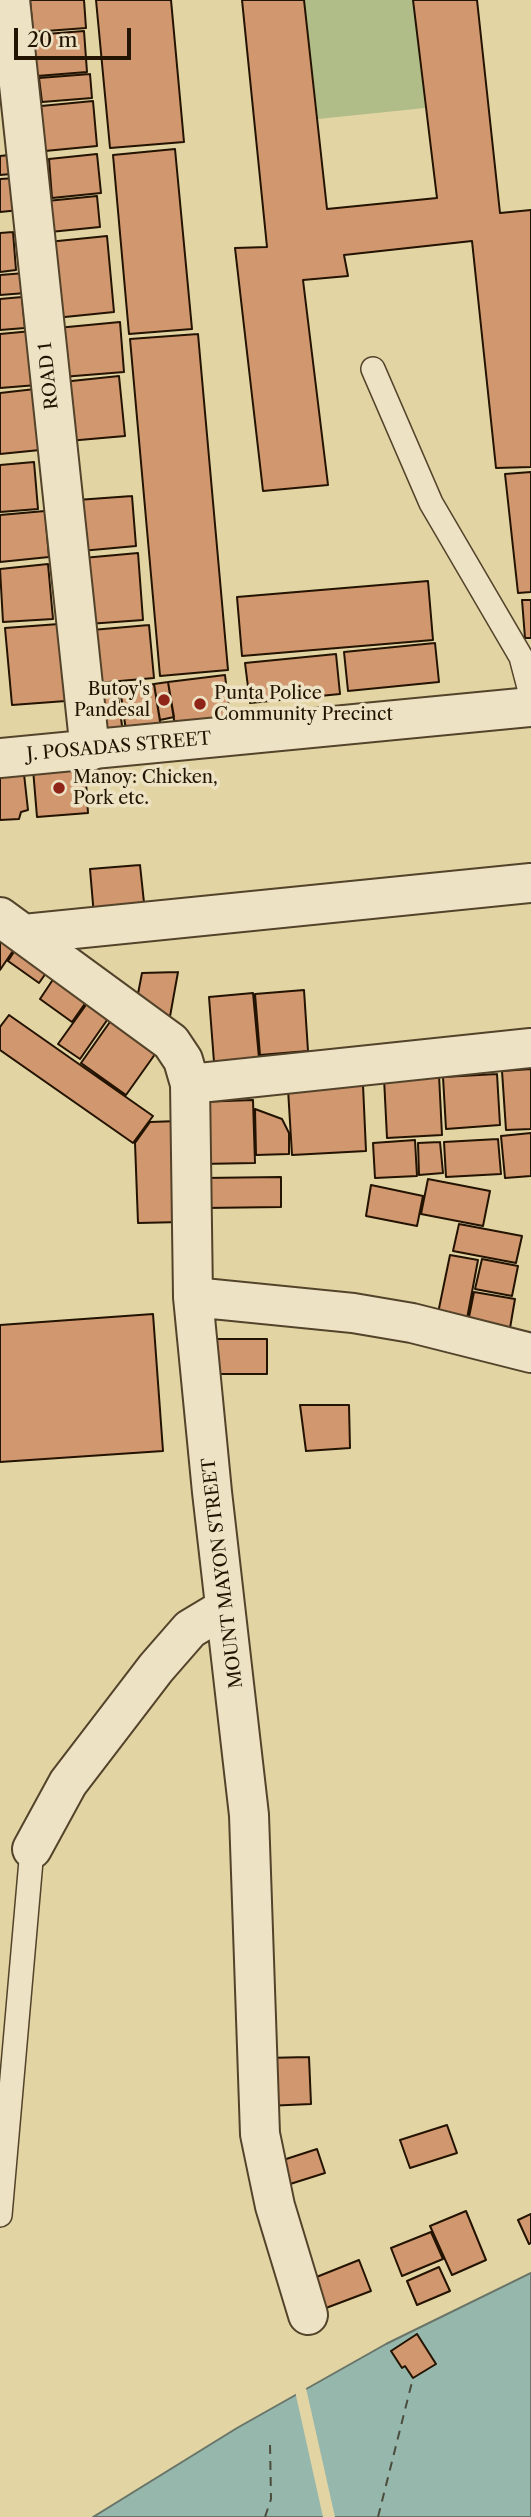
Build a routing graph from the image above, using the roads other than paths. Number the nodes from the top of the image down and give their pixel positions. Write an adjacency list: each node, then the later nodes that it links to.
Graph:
1 (10, 0): 2 (street, ROAD 1)
2 (9, 75): 6 (street, ROAD 1)
3 (373, 369): 4 (lane)
4 (531, 695)
5 (531, 707): 6 (street, J. POSADAS STREET)
6 (90, 751): 7 (street, J. POSADAS STREET)
7 (0, 758)
8 (531, 883): 9 (street)
9 (12, 925): 11 (street, MOUNT MAYON STREET)
10 (531, 1048): 11 (street)
11 (190, 1084): 12 (street, MOUNT MAYON STREET)
12 (183, 1297): 13 (street); 14 (street, MOUNT MAYON STREET)
13 (531, 1353)
14 (225, 1608): 15 (street); 18 (street, MOUNT MAYON STREET)
15 (32, 1849): 16 (lane)
16 (8, 2027): 17 (lane)
17 (0, 2215)
18 (308, 2315)

